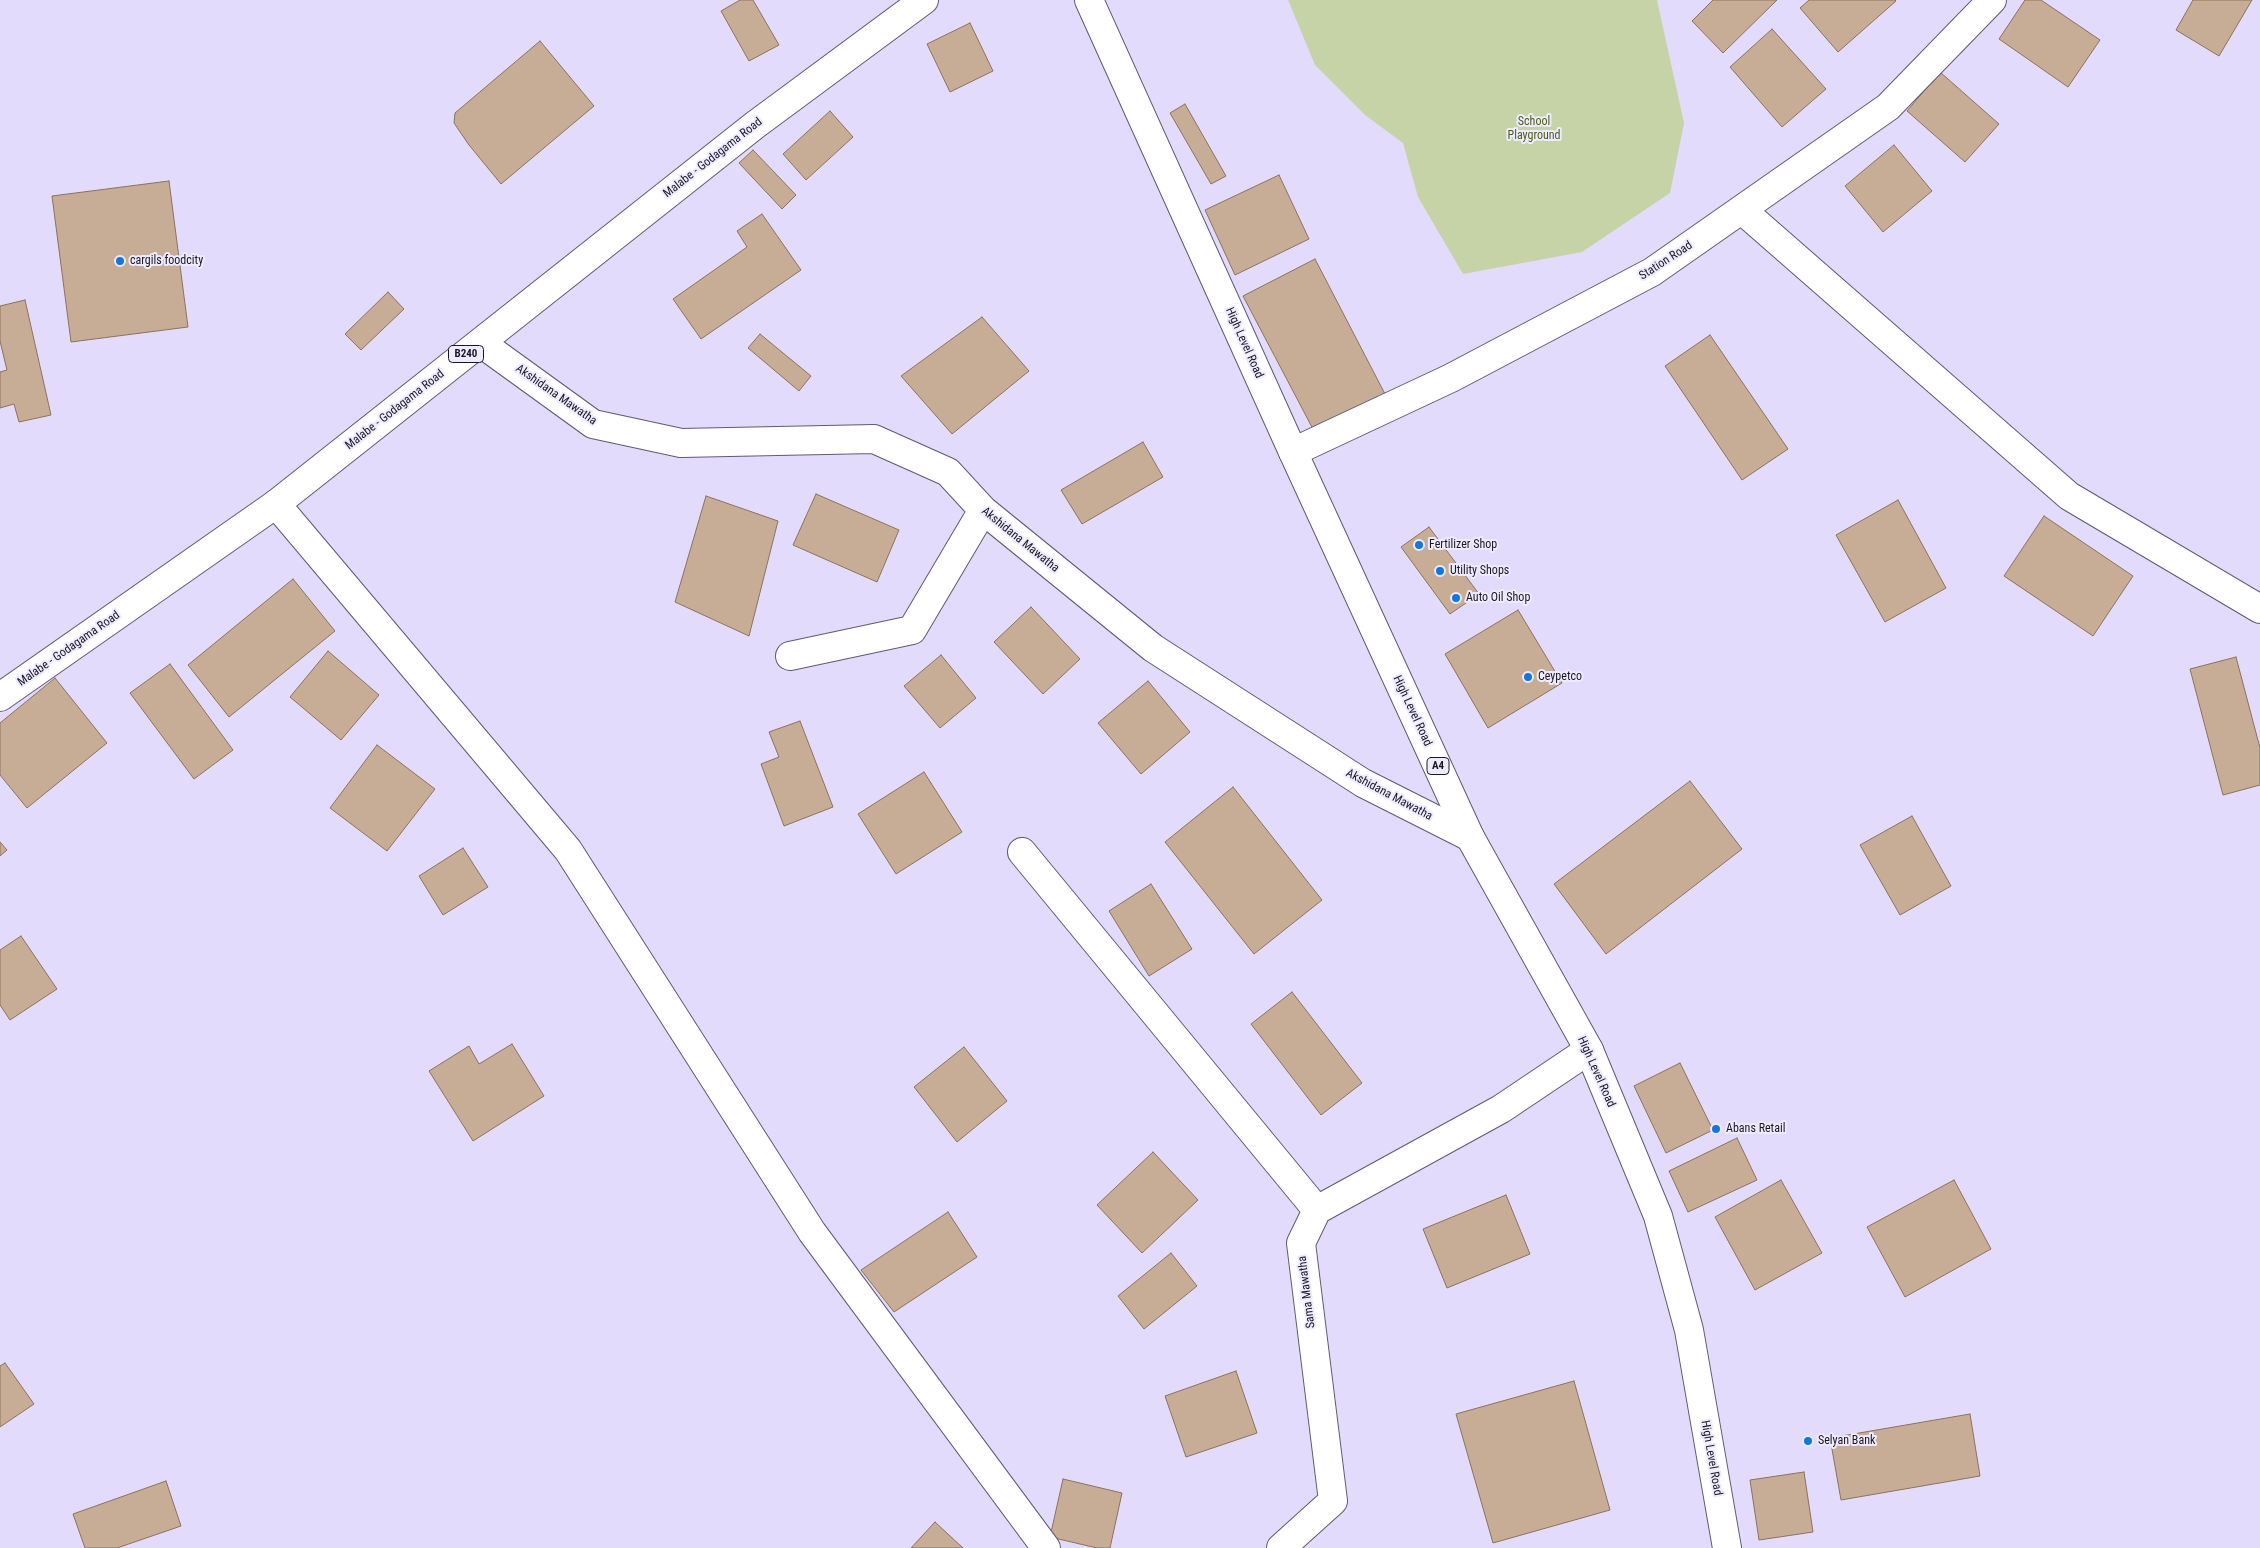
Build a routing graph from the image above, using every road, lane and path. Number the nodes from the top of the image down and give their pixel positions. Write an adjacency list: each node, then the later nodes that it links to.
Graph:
1 (924, 0): 5 (main road, Malabe - Godagama Road / B240)
2 (1088, 0): 6 (main road, High Level Road / A4)
3 (1992, 0): 4 (main road, Station Road)
4 (1742, 210): 6 (main road, Station Road); 9 (main road)
5 (481, 343): 7 (main road, Malabe - Godagama Road / B240); 8 (main road, Akshidana Mawatha)
6 (1292, 452): 12 (main road, High Level Road / A4)
7 (276, 504): 11 (main road, Malabe - Godagama Road / B240); 16 (main road)
8 (982, 510): 10 (main road); 12 (main road, Akshidana Mawatha)
9 (2260, 609)
10 (790, 656)
11 (0, 697)
12 (1470, 837): 14 (main road, High Level Road / A4)
13 (1022, 852): 15 (main road)
14 (1589, 1050): 15 (main road); 18 (main road, High Level Road / A4)
15 (1317, 1210): 17 (main road, Sama Mawatha)
16 (1046, 1548)
17 (1280, 1548)
18 (1727, 1548)

